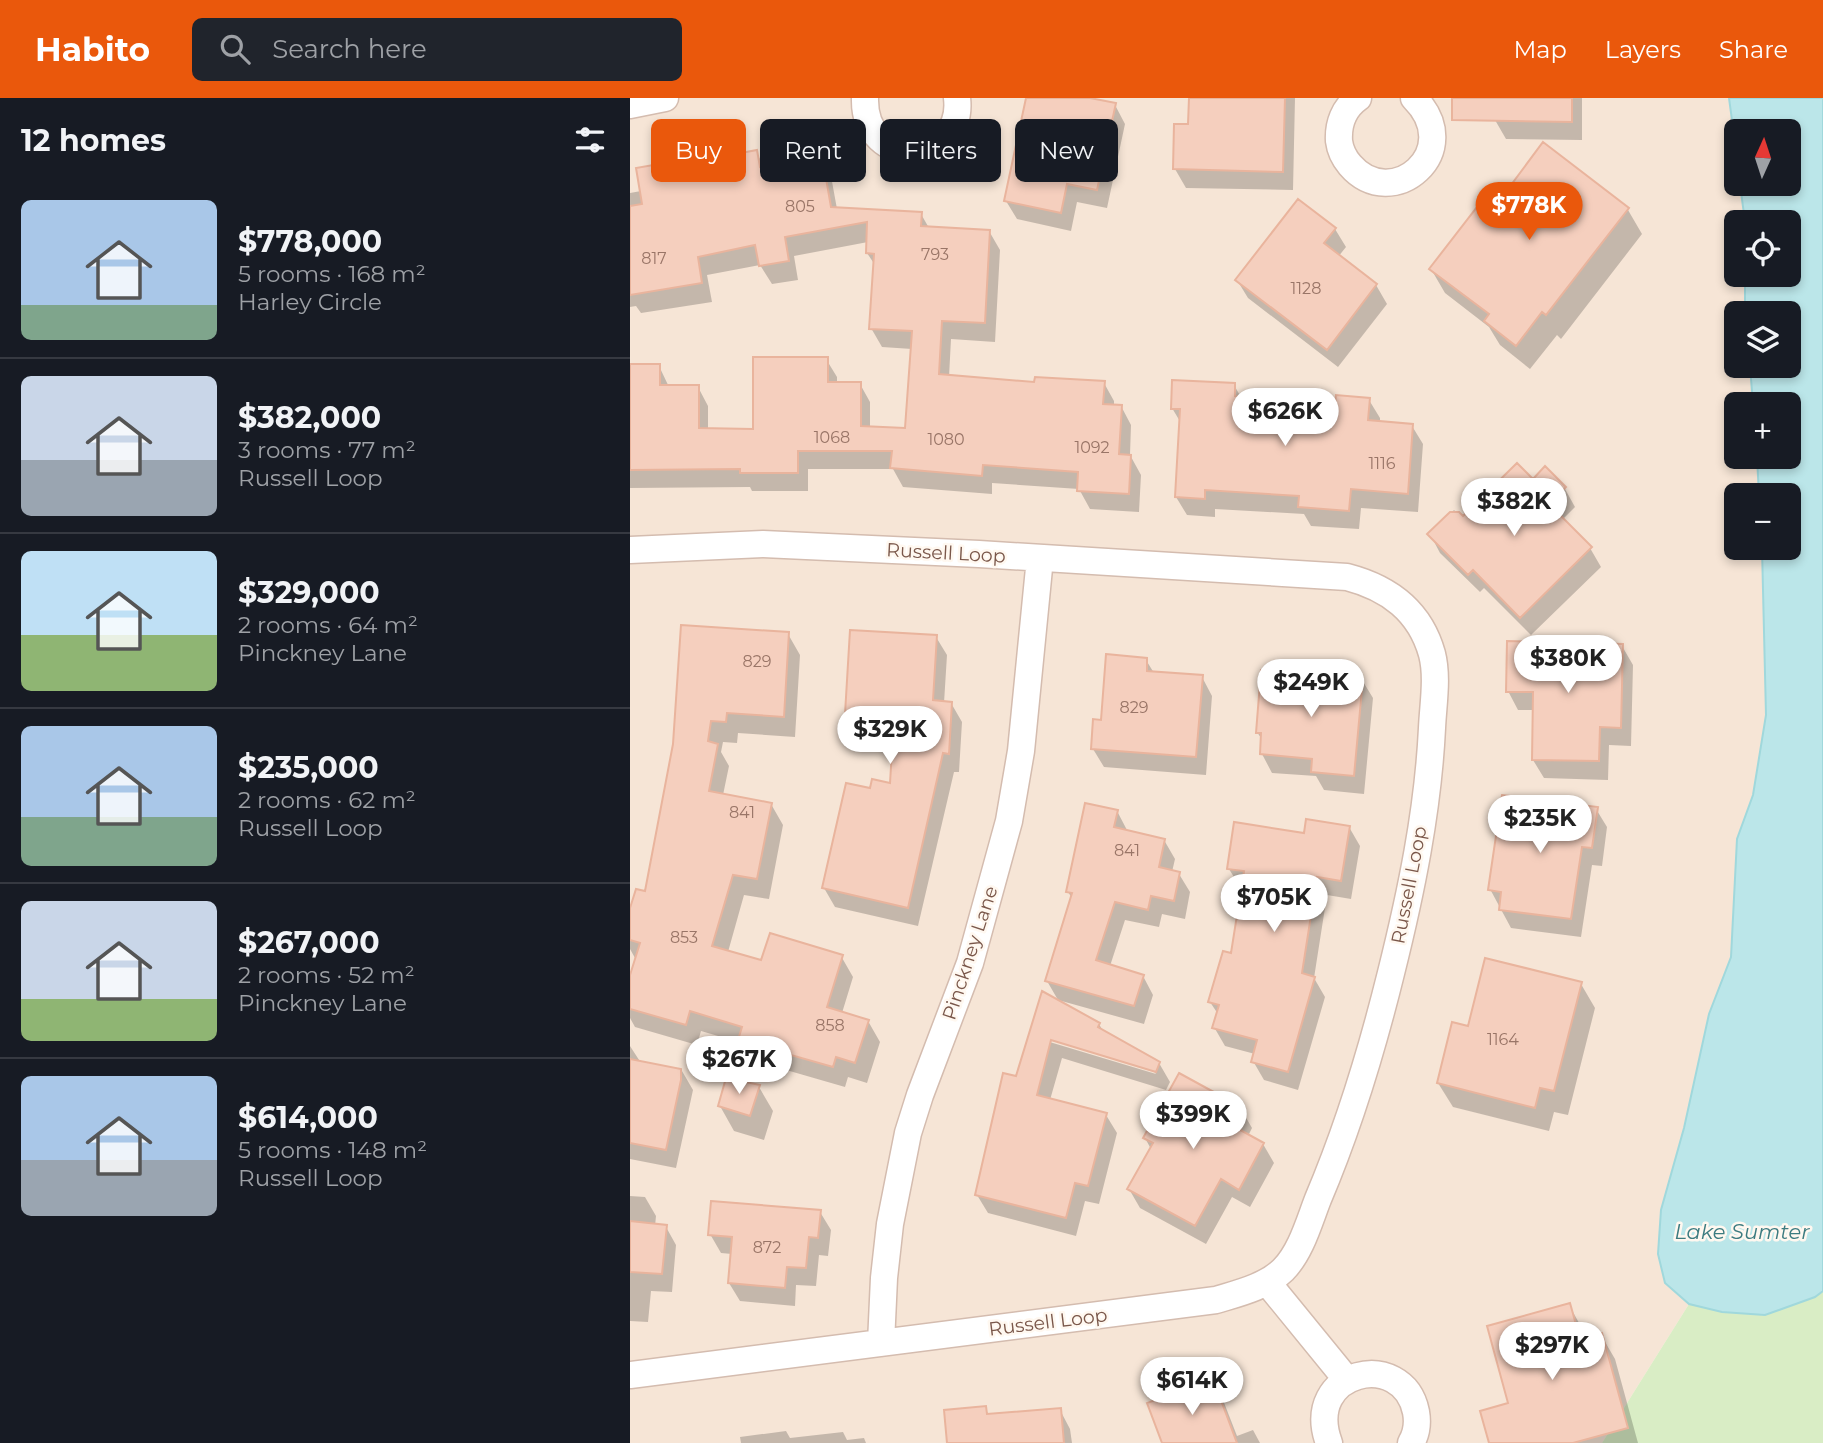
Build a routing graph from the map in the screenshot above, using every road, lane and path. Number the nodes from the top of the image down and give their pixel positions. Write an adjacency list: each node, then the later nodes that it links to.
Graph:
1 (664, 98): 6 (street)
2 (865, 98): 3 (street)
3 (957, 98)
4 (1358, 98): 5 (street)
5 (1413, 98)
6 (630, 105)
7 (630, 550): 8 (street, Russell Loop)
8 (1040, 558): 9 (street, Russell Loop); 10 (street, Pinckney Lane)
9 (1267, 1282): 10 (street, Russell Loop); 12 (street)
10 (881, 1343): 11 (street, Russell Loop)
11 (630, 1375)
12 (1347, 1380): 13 (street); 14 (street)
13 (1329, 1443)
14 (1411, 1443)

